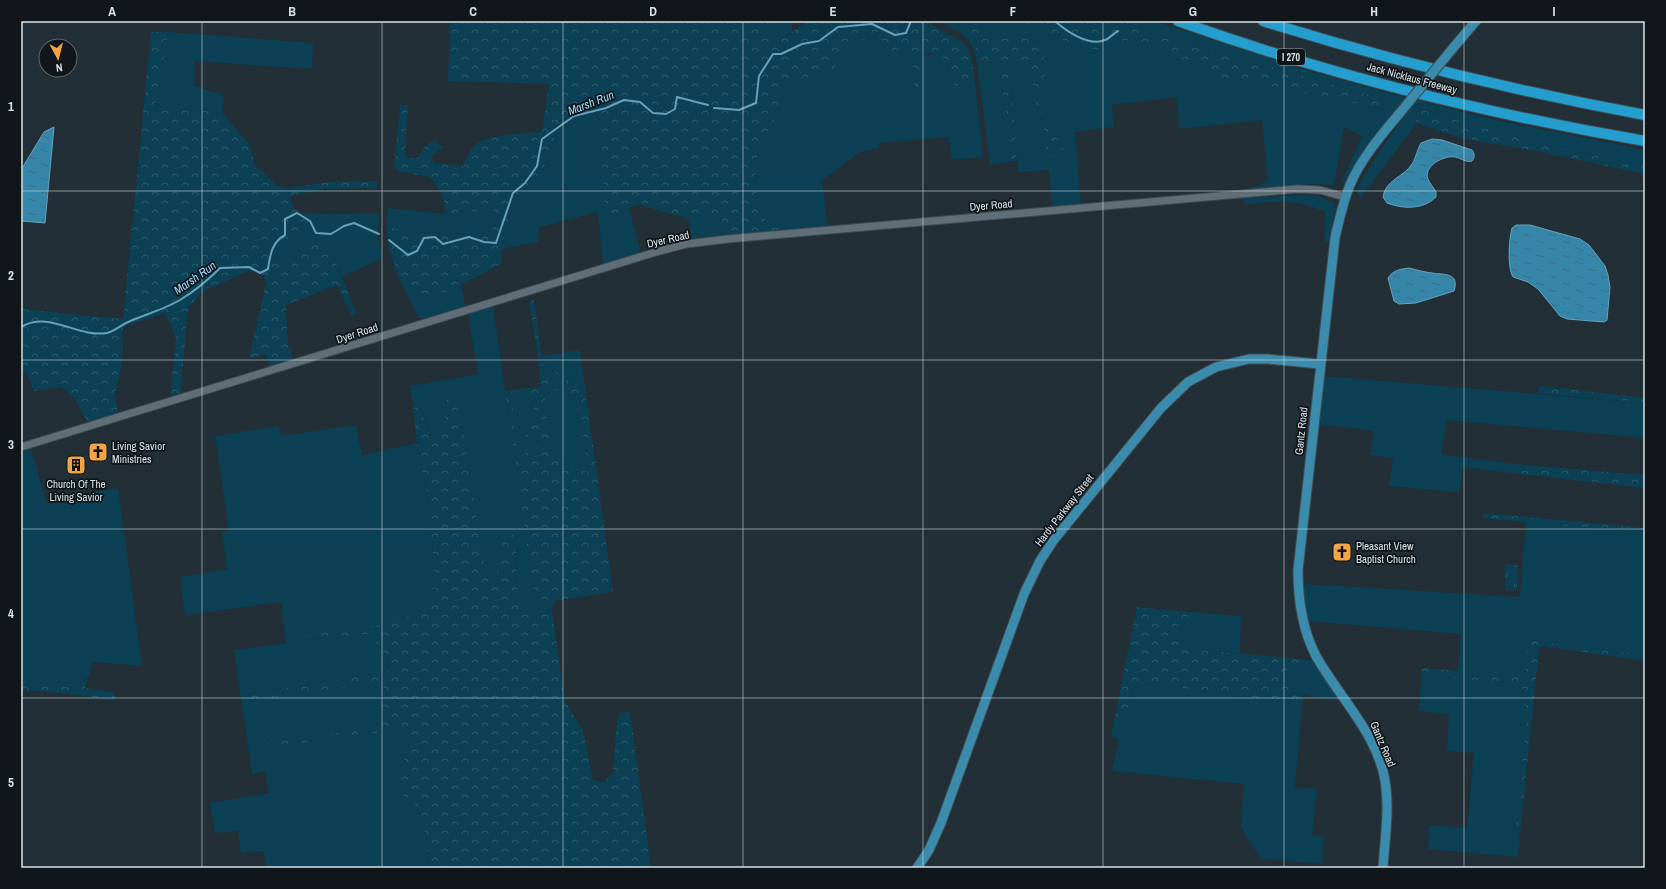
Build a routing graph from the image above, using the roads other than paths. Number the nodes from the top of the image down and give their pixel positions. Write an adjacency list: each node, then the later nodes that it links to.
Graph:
1 (1178, 21): 5 (highway, Jack Nicklaus Freeway / I 270)
2 (1263, 21): 4 (highway, Jack Nicklaus Freeway / I 270)
3 (1476, 21): 6 (main road, Gantz Road, bridge)
4 (1645, 115)
5 (1645, 141)
6 (1346, 197): 7 (main road, Gantz Road); 8 (street, Dyer Road)
7 (1320, 364): 9 (main road, Hardy Parkway Street); 10 (main road, Gantz Road)
8 (21, 447)
9 (917, 868)
10 (1383, 868)

